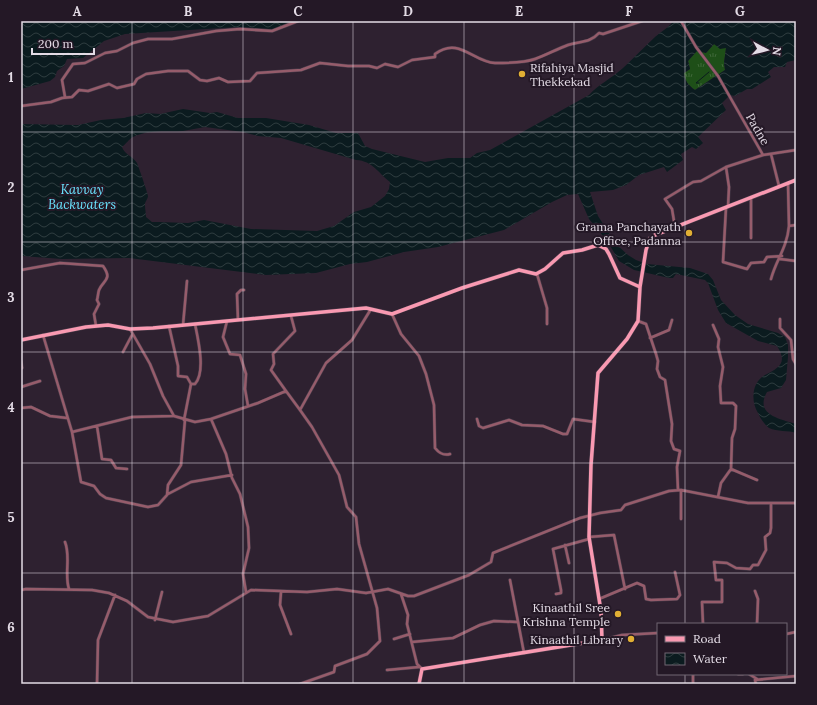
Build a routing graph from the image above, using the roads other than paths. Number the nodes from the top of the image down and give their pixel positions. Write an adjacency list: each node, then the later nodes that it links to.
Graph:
1 (298, 21): 4 (street)
2 (642, 21): 4 (street)
3 (681, 21): 8 (street, Padne)
4 (65, 97): 5 (street)
5 (21, 106)
6 (796, 150): 7 (street, Padne)
7 (771, 154): 8 (street, Padne); 12 (street)
8 (763, 155): 9 (street)
9 (726, 167): 14 (street); 17 (street)
10 (796, 180): 11 (main road)
11 (788, 183): 12 (main road); 16 (street)
12 (779, 186): 13 (main road)
13 (751, 198): 14 (main road); 18 (street)
14 (727, 208): 17 (main road); 19 (street)
15 (796, 225): 16 (street)
16 (789, 226): 19 (street)
17 (676, 228): 26 (main road)
18 (752, 238)
19 (782, 256): 20 (street)
20 (779, 259): 21 (street); 24 (street)
21 (796, 261)
22 (21, 270): 40 (street)
23 (537, 274): 26 (main road); 29 (main road); 37 (street)
24 (771, 279)
25 (187, 281): 38 (street)
26 (640, 287): 35 (main road)
27 (244, 290): 33 (street)
28 (372, 309): 29 (main road); 30 (main road); 57 (street)
29 (392, 314): 66 (street)
30 (291, 316): 33 (main road); 54 (street)
31 (780, 319): 49 (street)
32 (227, 320): 33 (main road); 36 (main road); 55 (street)
33 (238, 320)
34 (672, 320): 45 (street)
35 (638, 321): 45 (street); 63 (main road)
36 (195, 324): 38 (main road); 52 (street)
37 (547, 324)
38 (183, 325): 41 (main road)
39 (713, 325): 68 (street)
40 (96, 326): 42 (main road); 44 (main road)
41 (169, 326): 42 (main road); 52 (street)
42 (130, 329): 43 (street)
43 (132, 334): 47 (street); 58 (street)
44 (43, 335): 46 (main road); 59 (street)
45 (650, 338): 71 (street)
46 (21, 340)
47 (123, 352)
48 (21, 361): 50 (street)
49 (796, 364)
50 (22, 368)
51 (40, 381): 53 (street)
52 (191, 384): 62 (street)
53 (21, 387)
54 (286, 391): 55 (street); 57 (street)
55 (248, 406): 60 (street)
56 (21, 408): 59 (street)
57 (300, 410): 91 (street)
58 (174, 416): 62 (street); 64 (street)
59 (67, 418): 65 (street)
60 (211, 419): 62 (street); 69 (street)
61 (477, 419): 63 (street)
62 (184, 420): 72 (street)
63 (594, 422): 76 (main road)
64 (96, 426): 65 (street); 67 (street)
65 (72, 432): 72 (street)
66 (450, 454)
67 (127, 469)
68 (731, 469): 70 (street); 73 (street)
69 (232, 475): 72 (street); 89 (street)
70 (758, 480)
71 (680, 490): 73 (street); 76 (street); 77 (street)
72 (167, 495)
73 (718, 497): 75 (street)
74 (796, 503): 75 (street)
75 (771, 504): 98 (street)
76 (590, 515): 78 (main road); 92 (street)
77 (681, 519)
78 (589, 538): 80 (street); 85 (street); 95 (main road)
79 (65, 542): 84 (street)
80 (565, 545): 81 (street); 93 (street)
81 (569, 563)
82 (675, 572): 85 (street)
83 (510, 580): 97 (street)
84 (69, 589): 86 (street); 94 (street)
85 (625, 589): 95 (street)
86 (21, 590)
87 (755, 591): 99 (street)
88 (162, 592): 96 (street)
89 (246, 592): 90 (street); 96 (street)
90 (281, 592): 91 (street); 101 (street)
91 (373, 592): 92 (street); 113 (street)
92 (401, 594): 102 (street)
93 (556, 594)
94 (115, 595): 96 (street); 112 (street)
95 (599, 599): 104 (main road)
96 (156, 620)
97 (517, 622): 105 (street); 106 (street)
98 (703, 623)
99 (757, 623)
100 (657, 632): 104 (street)
101 (291, 634)
102 (410, 634): 103 (street); 105 (street)
103 (394, 639)
104 (602, 640): 106 (main road)
105 (412, 642): 107 (street)
106 (525, 654): 107 (main road)
107 (421, 668): 108 (street); 114 (main road)
108 (387, 670)
109 (750, 675): 111 (street)
110 (796, 676): 111 (street)
111 (756, 679): 115 (street)
112 (97, 684)
113 (300, 684)
114 (419, 684)
115 (756, 684)

